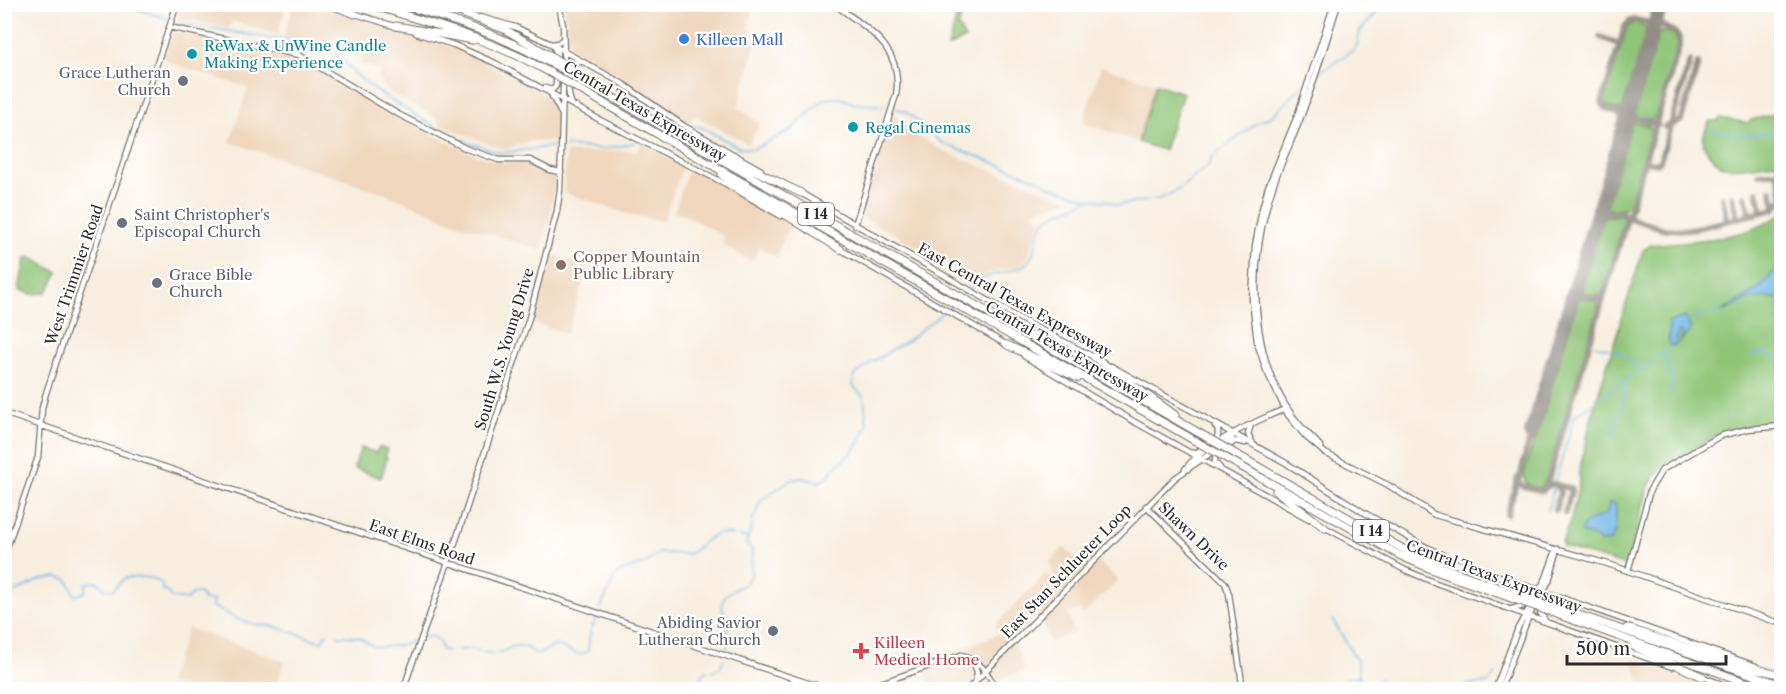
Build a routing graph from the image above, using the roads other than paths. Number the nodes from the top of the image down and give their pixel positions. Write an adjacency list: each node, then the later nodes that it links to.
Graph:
1 (177, 4): 12 (main road, West Trimmier Road)
2 (322, 4): 10 (main road)
3 (328, 4): 10 (highway)
4 (369, 4): 16 (highway, Central Texas Expressway / I 14)
5 (400, 4): 17 (highway, Central Texas Expressway / I 14)
6 (559, 4): 13 (main road, South W.S. Young Drive)
7 (834, 4): 29 (main road)
8 (1336, 4): 21 (main road); 21 (main road)
9 (440, 5): 14 (main road, East Central Texas Expressway); 17 (highway)
10 (355, 14): 11 (main road)
11 (396, 26): 16 (highway); 19 (main road)
12 (170, 27): 27 (main road); 38 (main road, West Trimmier Road)
13 (563, 39): 14 (main road); 15 (main road, South W.S. Young Drive)
14 (552, 44): 15 (main road, East Central Texas Expressway); 19 (main road)
15 (564, 51): 18 (main road, East Central Texas Expressway); 22 (main road, South W.S. Young Drive)
16 (513, 52): 26 (highway, Central Texas Expressway / I 14, bridge)
17 (550, 59): 25 (highway, Central Texas Expressway / I 14, bridge)
18 (583, 62): 23 (main road); 28 (main road, East Central Texas Expressway)
19 (537, 86): 20 (main road)
20 (548, 92): 22 (main road); 24 (main road)
21 (1307, 93): 34 (main road)
22 (562, 100): 23 (main road); 24 (main road, South W.S. Young Drive)
23 (574, 106): 24 (main road); 30 (main road)
24 (562, 116): 27 (main road, South W.S. Young Drive)
25 (677, 134): 28 (highway); 40 (highway, Central Texas Expressway / I 14)
26 (685, 150): 30 (highway); 33 (highway, Central Texas Expressway / I 14)
27 (561, 172): 58 (main road, South W.S. Young Drive)
28 (801, 193): 29 (main road, East Central Texas Expressway)
29 (855, 225): 32 (main road, East Central Texas Expressway)
30 (840, 249): 31 (main road)
31 (1007, 345): 33 (highway); 44 (main road)
32 (1094, 357): 36 (main road, East Central Texas Expressway); 40 (highway)
33 (1102, 387): 49 (highway, Central Texas Expressway / I 14, bridge)
34 (1286, 409): 37 (main road, East Stan Schlueter Loop); 53 (main road)
35 (4, 413): 38 (main road, East Elms Road)
36 (1212, 422): 41 (main road, East Central Texas Expressway); 44 (main road)
37 (1251, 424): 41 (main road, East Stan Schlueter Loop); 43 (main road)
38 (40, 425): 56 (main road, West Trimmier Road); 58 (main road, East Elms Road)
39 (1782, 426): 60 (main road)
40 (1196, 431): 52 (highway, Central Texas Expressway / I 14, bridge)
41 (1234, 434): 42 (main road, East Central Texas Expressway); 45 (main road, East Stan Schlueter Loop)
42 (1248, 443): 43 (main road, East Central Texas Expressway); 48 (main road)
43 (1254, 447): 59 (main road, East Central Texas Expressway)
44 (1188, 452): 45 (main road); 46 (main road)
45 (1199, 458): 46 (main road, East Stan Schlueter Loop); 47 (main road)
46 (1191, 465): 47 (main road); 50 (main road, East Stan Schlueter Loop)
47 (1212, 465): 48 (main road)
48 (1223, 471): 51 (main road)
49 (1260, 478): 51 (highway); 65 (highway, Central Texas Expressway / I 14)
50 (1146, 506): 76 (main road, East Stan Schlueter Loop); 88 (main road, Shawn Drive)
51 (1325, 528): 68 (main road)
52 (1390, 542): 59 (highway); 65 (highway, Central Texas Expressway / I 14)
53 (1547, 546): 54 (main road); 57 (main road)
54 (1558, 549): 55 (main road); 57 (main road)
55 (1570, 553): 57 (main road); 60 (main road)
56 (4, 556)
57 (1554, 561): 61 (main road)
58 (447, 562): 83 (main road, South W.S. Young Drive); 84 (main road, East Elms Road)
59 (1467, 565): 62 (main road, East Central Texas Expressway)
60 (1628, 571): 72 (main road)
61 (1548, 580): 63 (main road); 64 (main road); 66 (main road)
62 (1520, 583): 63 (main road, East Central Texas Expressway); 68 (main road)
63 (1532, 587): 64 (main road, East Central Texas Expressway)
64 (1542, 590): 66 (main road, East Central Texas Expressway); 69 (main road)
65 (1515, 596): 67 (highway, Central Texas Expressway / I 14, bridge)
66 (1557, 596): 71 (main road); 78 (main road, East Central Texas Expressway)
67 (1552, 609): 70 (highway, Central Texas Expressway / I 14); 74 (highway, Central Texas Expressway / I 14)
68 (1511, 610): 69 (main road); 73 (main road)
69 (1527, 616): 71 (main road); 73 (main road)
70 (1585, 618): 78 (highway); 82 (highway, Central Texas Expressway / I 14)
71 (1544, 621): 73 (main road); 79 (main road)
72 (1782, 624)
73 (1522, 625): 89 (main road)
74 (1607, 632): 79 (highway); 91 (highway, Central Texas Expressway / I 14)
75 (973, 660): 76 (main road); 77 (main road); 81 (main road); 85 (main road)
76 (995, 661): 77 (main road, East Stan Schlueter Loop); 80 (main road)
77 (985, 671): 80 (main road); 81 (main road, East Stan Schlueter Loop)
78 (1782, 675)
79 (1702, 677): 90 (main road)
80 (992, 680): 81 (main road); 87 (main road)
81 (976, 681): 86 (main road, East Stan Schlueter Loop)
82 (1782, 685)
83 (403, 690)
84 (832, 690)
85 (856, 690)
86 (967, 690)
87 (996, 690)
88 (1244, 690)
89 (1498, 690)
90 (1738, 690)
91 (1767, 690)

